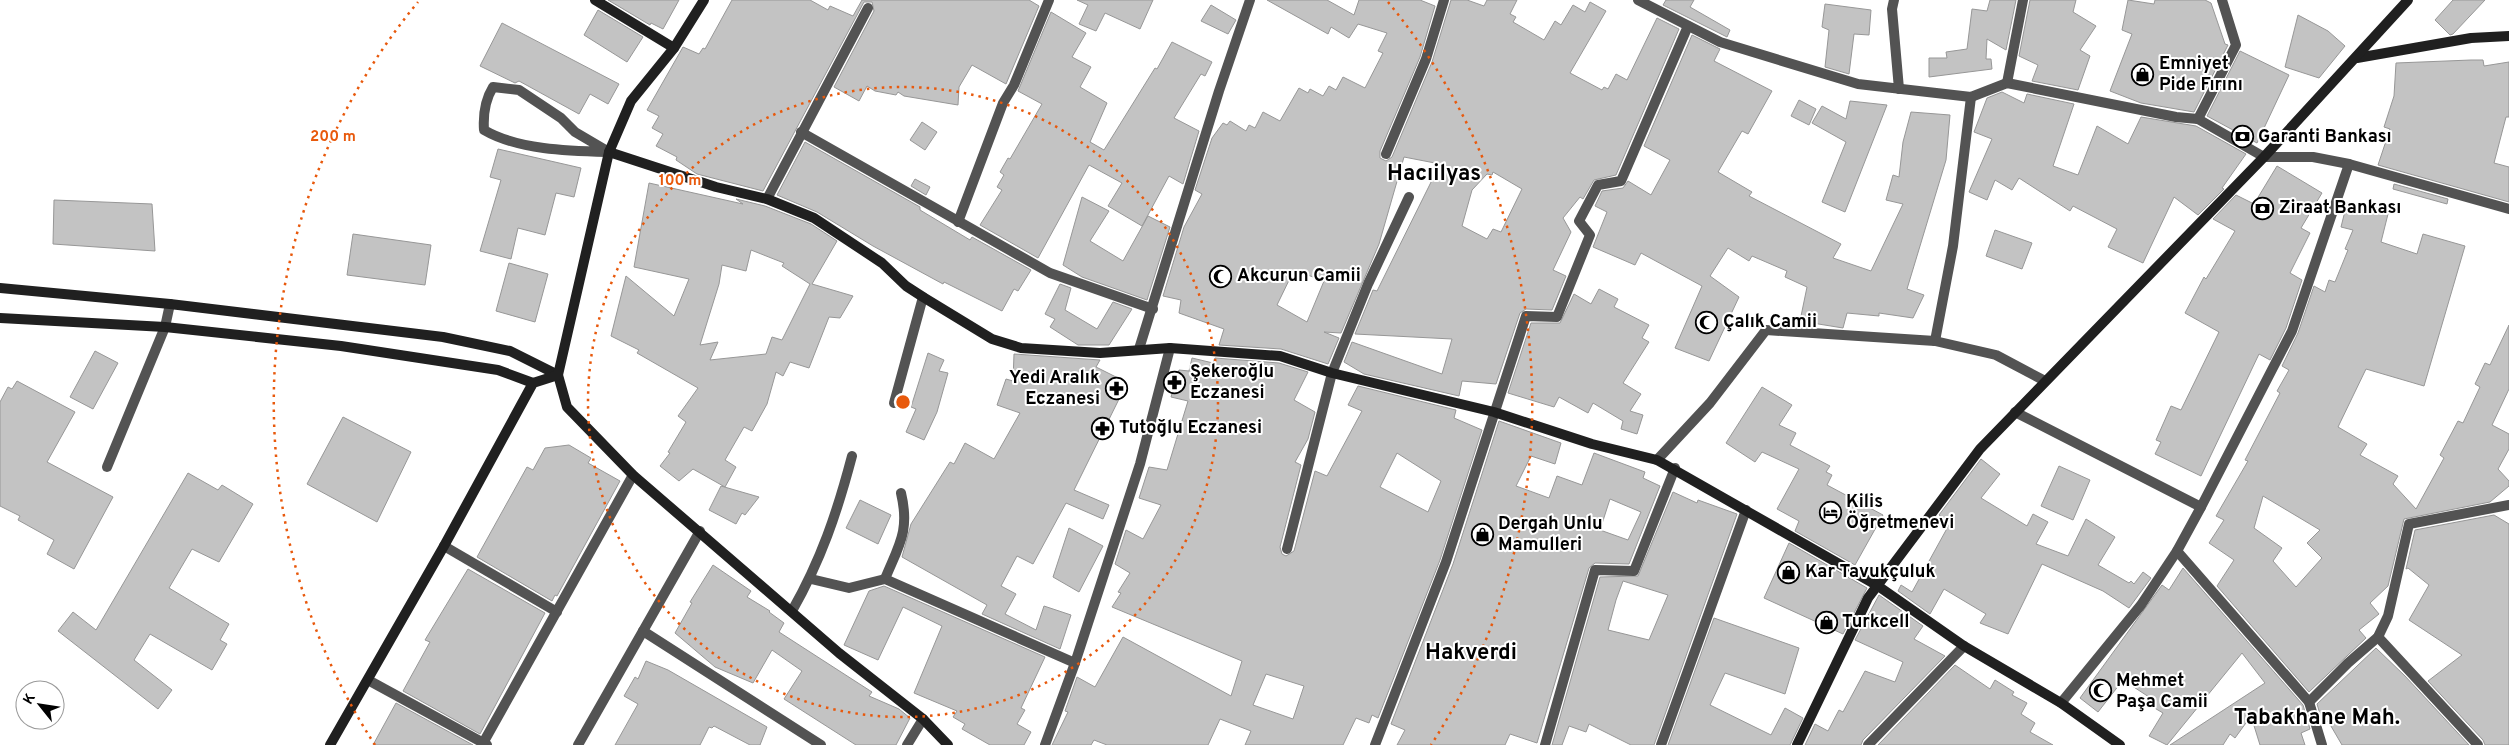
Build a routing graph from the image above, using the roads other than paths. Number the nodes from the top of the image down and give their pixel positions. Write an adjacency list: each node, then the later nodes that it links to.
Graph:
1 (595, 0): 14 (street)
2 (704, 0): 14 (street)
3 (1049, 0): 28 (street)
4 (1250, 0): 32 (street)
5 (1444, 0): 22 (street)
6 (1638, 0): 12 (street)
7 (1894, 0): 17 (street)
8 (2023, 0): 16 (street)
9 (2222, 0): 19 (street)
10 (2408, 0): 15 (street)
11 (868, 8): 20 (street)
12 (1688, 26): 17 (street); 43 (street)
13 (2509, 36): 15 (street)
14 (674, 48): 21 (street)
15 (2357, 58): 23 (street)
16 (2007, 83): 18 (street); 19 (street)
17 (1899, 89): 18 (street)
18 (1970, 97): 35 (street)
19 (2198, 119): 23 (street)
20 (801, 132): 26 (street); 28 (street)
21 (608, 152): 21 (street); 26 (street); 39 (street)
22 (1386, 154)
23 (2264, 157): 24 (street); 40 (street)
24 (2349, 164): 27 (street); 52 (street)
25 (1409, 197): 38 (street)
26 (767, 199): 30 (street)
27 (2509, 209)
28 (958, 222): 32 (street)
29 (0, 288): 31 (street)
30 (923, 297): 37 (street); 42 (street)
31 (170, 304): 34 (street); 39 (street)
32 (1153, 309): 37 (street)
33 (0, 318): 34 (street)
34 (165, 327): 41 (street); 47 (street)
35 (1935, 341): 40 (street); 46 (street)
36 (1170, 348): 37 (street); 38 (street); 66 (street)
37 (1139, 349)
38 (1332, 373): 43 (street); 56 (street)
39 (558, 375): 41 (street); 49 (street)
40 (2045, 381): 44 (street)
41 (533, 383): 55 (street)
42 (894, 402)
43 (1494, 412): 46 (street); 78 (street)
44 (2015, 412): 52 (street); 60 (street)
45 (852, 456): 58 (street)
46 (1657, 460): 48 (street)
47 (107, 467)
48 (1675, 468): 53 (street); 79 (street)
49 (633, 475): 54 (street); 62 (street)
50 (900, 493): 59 (street)
51 (2509, 506): 64 (street)
52 (2201, 508): 57 (street)
53 (1746, 510): 60 (street); 80 (street)
54 (700, 531): 61 (street); 63 (street)
55 (444, 546): 62 (street); 67 (street)
56 (1287, 549)
57 (2177, 551): 68 (street); 69 (street)
58 (810, 579): 59 (street); 61 (street)
59 (885, 579): 66 (street)
60 (1878, 586): 65 (street); 81 (street)
61 (792, 611): 70 (street)
62 (557, 612): 71 (street)
63 (643, 631): 73 (street); 74 (street)
64 (2378, 638): 68 (street); 85 (street)
65 (1964, 646): 69 (street); 82 (street)
66 (1075, 664): 77 (street)
67 (368, 680): 71 (street); 72 (street)
68 (2309, 702): 84 (street)
69 (2060, 703): 83 (street)
70 (923, 719): 75 (street); 76 (street)
71 (484, 744)
72 (330, 745)
73 (578, 745)
74 (821, 745)
75 (907, 745)
76 (948, 745)
77 (1045, 745)
78 (1375, 745)
79 (1545, 745)
80 (1661, 745)
81 (1797, 745)
82 (1868, 745)
83 (2120, 745)
84 (2322, 745)
85 (2478, 745)

